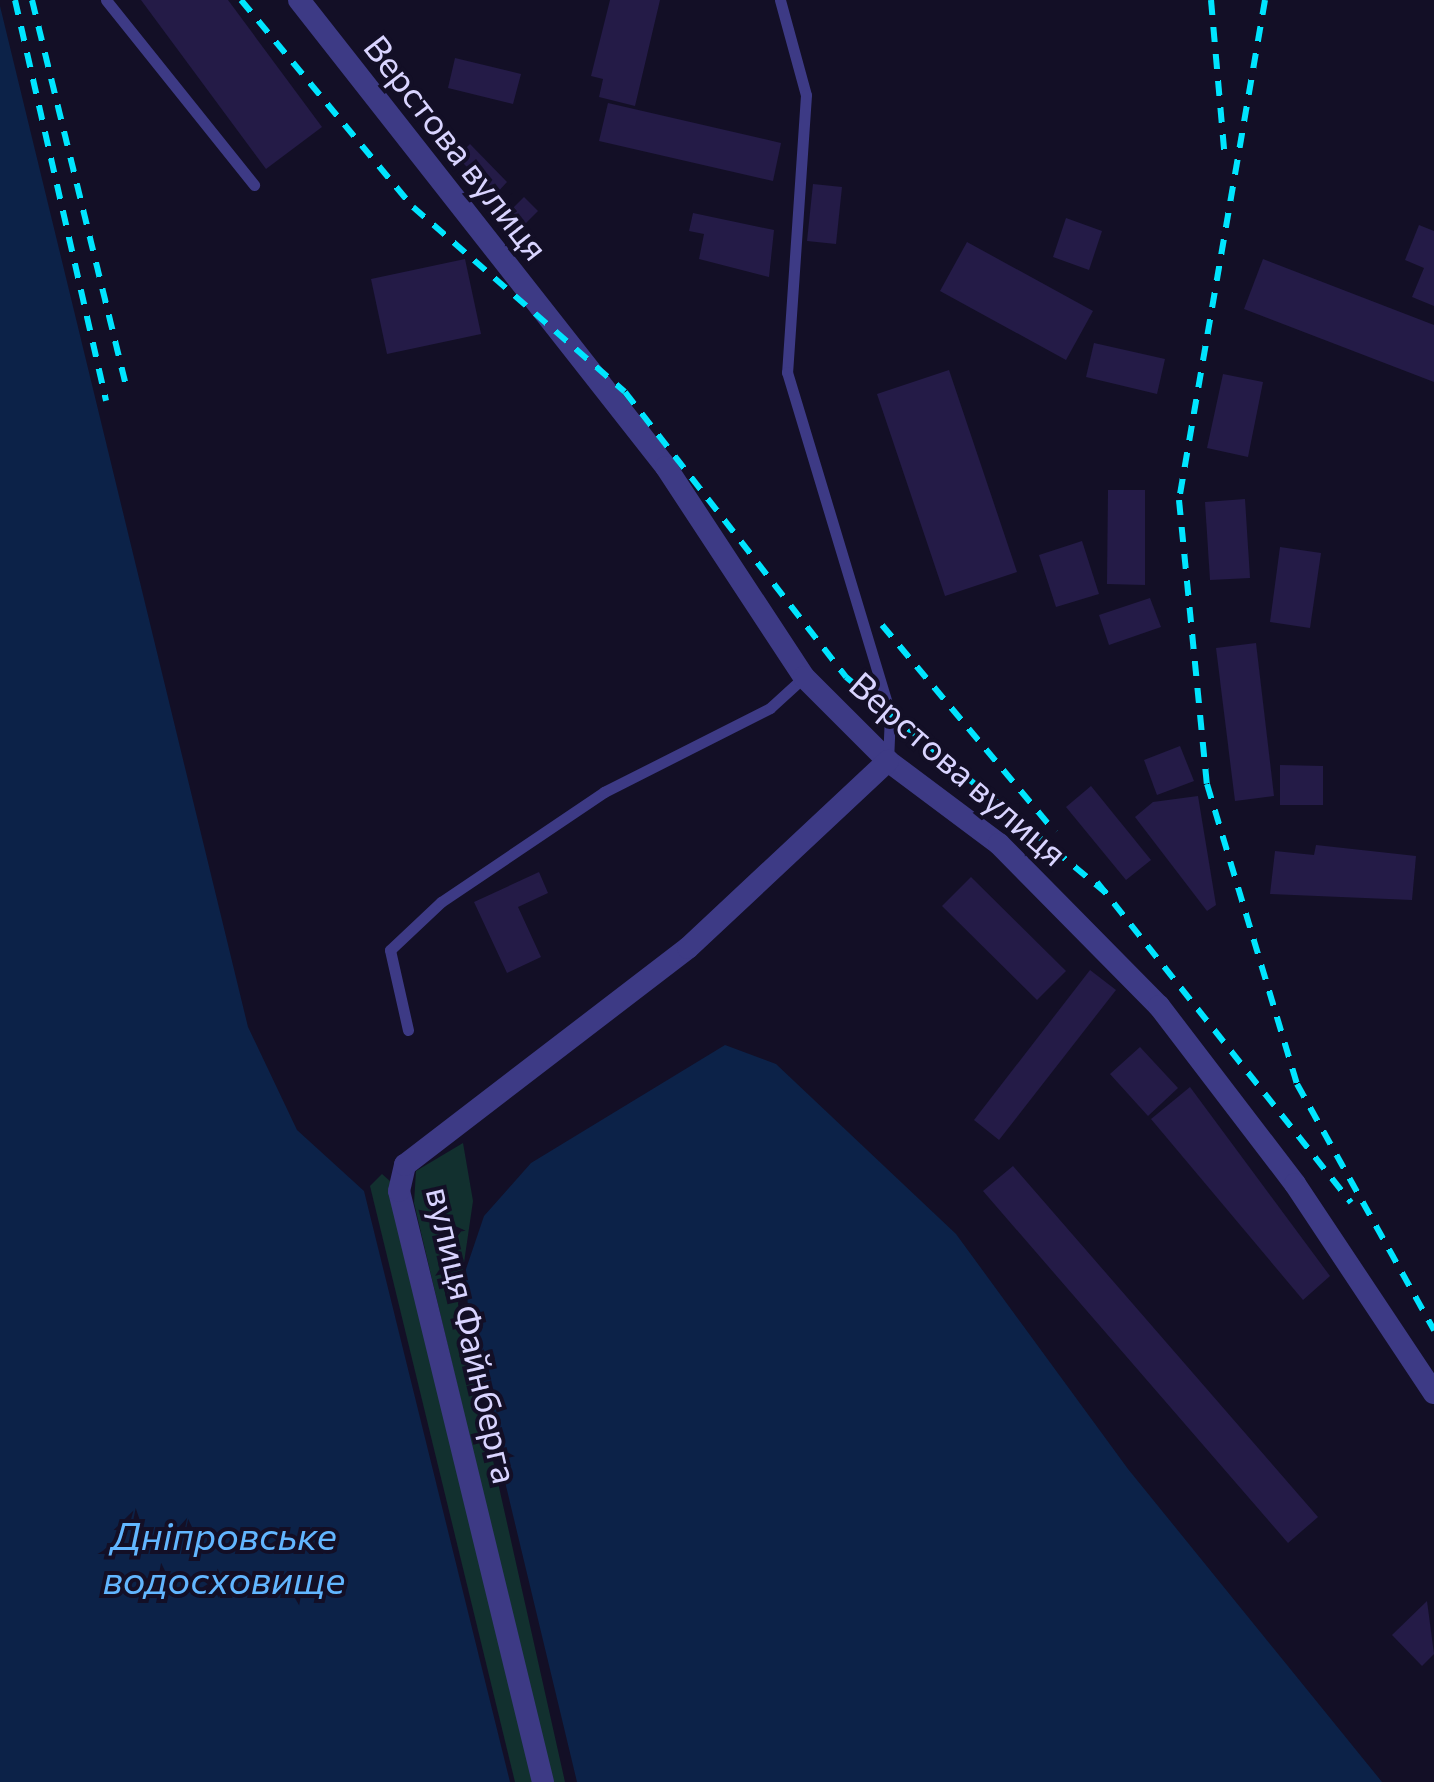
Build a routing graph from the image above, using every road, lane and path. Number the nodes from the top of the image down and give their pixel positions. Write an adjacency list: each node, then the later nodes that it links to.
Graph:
1 (106, 0): 4 (lane)
2 (299, 0): 5 (street, Верстова вулиця)
3 (780, 0): 6 (lane)
4 (254, 185)
5 (804, 676): 6 (street, Верстова вулиця); 7 (lane)
6 (888, 761): 8 (street, Верстова вулиця); 9 (street, вулиця Файнберга)
7 (408, 1030)
8 (1434, 1394)
9 (543, 1782)

